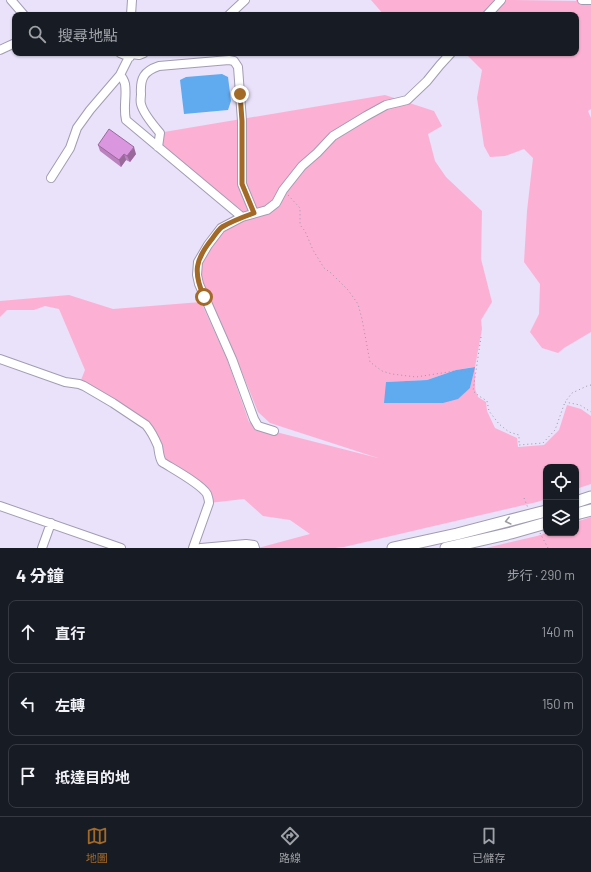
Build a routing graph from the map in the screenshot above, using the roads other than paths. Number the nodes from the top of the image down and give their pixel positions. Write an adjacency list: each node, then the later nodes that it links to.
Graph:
1 (11, 0): 7 (lane)
2 (132, 0): 8 (lane)
3 (245, 0): 9 (lane)
4 (501, 0): 10 (lane)
5 (582, 0): 6 (lane)
6 (591, 0)
7 (21, 12)
8 (131, 12)
9 (231, 12)
10 (490, 12)
11 (12, 44): 12 (lane)
12 (0, 50)
13 (130, 56): 15 (lane)
14 (448, 56): 18 (lane)
15 (120, 74): 16 (lane); 17 (lane)
16 (158, 147): 18 (lane); 19 (lane)
17 (51, 178)
18 (254, 213): 19 (lane)
19 (242, 217): 21 (lane)
20 (0, 359): 32 (lane)
21 (274, 431)
22 (591, 498): 23 (highway)
23 (579, 501)
24 (0, 506): 28 (lane)
25 (591, 510): 27 (highway)
26 (543, 512): 35 (highway, one-way to 35)
27 (579, 513)
28 (51, 523): 30 (lane); 31 (lane)
29 (543, 524): 36 (highway)
30 (42, 548)
31 (121, 548)
32 (193, 548)
33 (201, 548): 34 (lane)
34 (255, 548)
35 (393, 548)
36 (446, 548)

